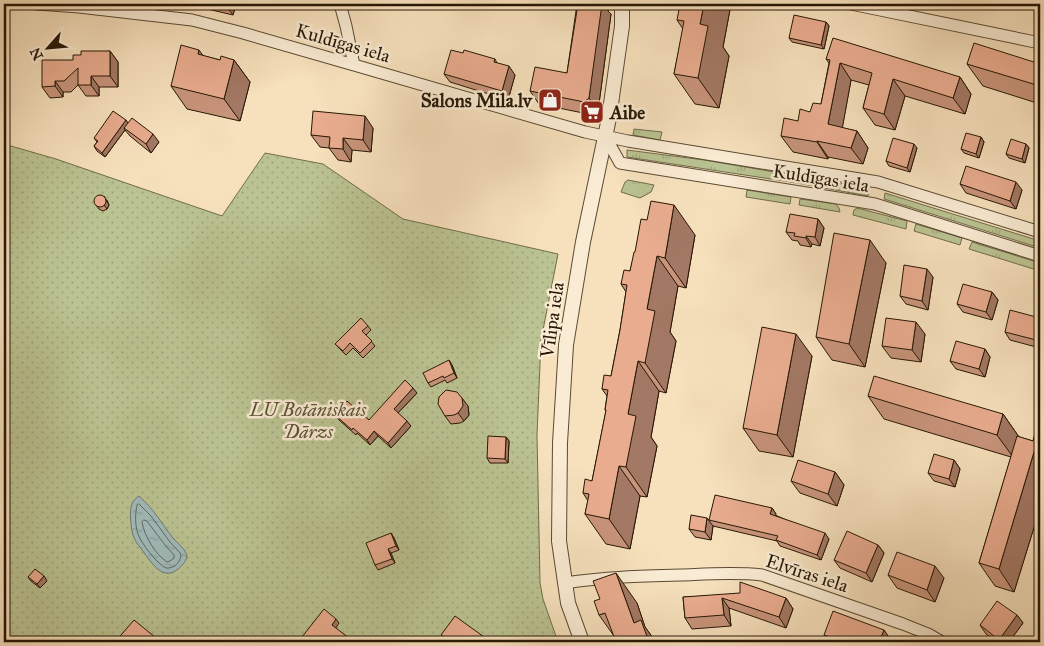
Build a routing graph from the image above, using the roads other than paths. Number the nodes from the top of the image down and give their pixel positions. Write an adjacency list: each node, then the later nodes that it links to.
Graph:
1 (37, 4): 6 (street, Kuldīgas iela)
2 (340, 4): 6 (street)
3 (622, 4): 7 (street, Vīlipa iela)
4 (851, 4): 5 (street)
5 (1040, 44)
6 (354, 65): 7 (street, Kuldīgas iela)
7 (605, 136): 8 (street, Kuldīgas iela); 9 (street, Kuldīgas iela); 12 (street, Vīlipa iela)
8 (878, 182): 9 (street); 10 (street, Kuldīgas iela)
9 (875, 204): 11 (street, Kuldīgas iela)
10 (1040, 232)
11 (1040, 256)
12 (565, 583): 13 (street, Vīlipa iela); 14 (street, Elvīras iela)
13 (582, 642)
14 (942, 642)

